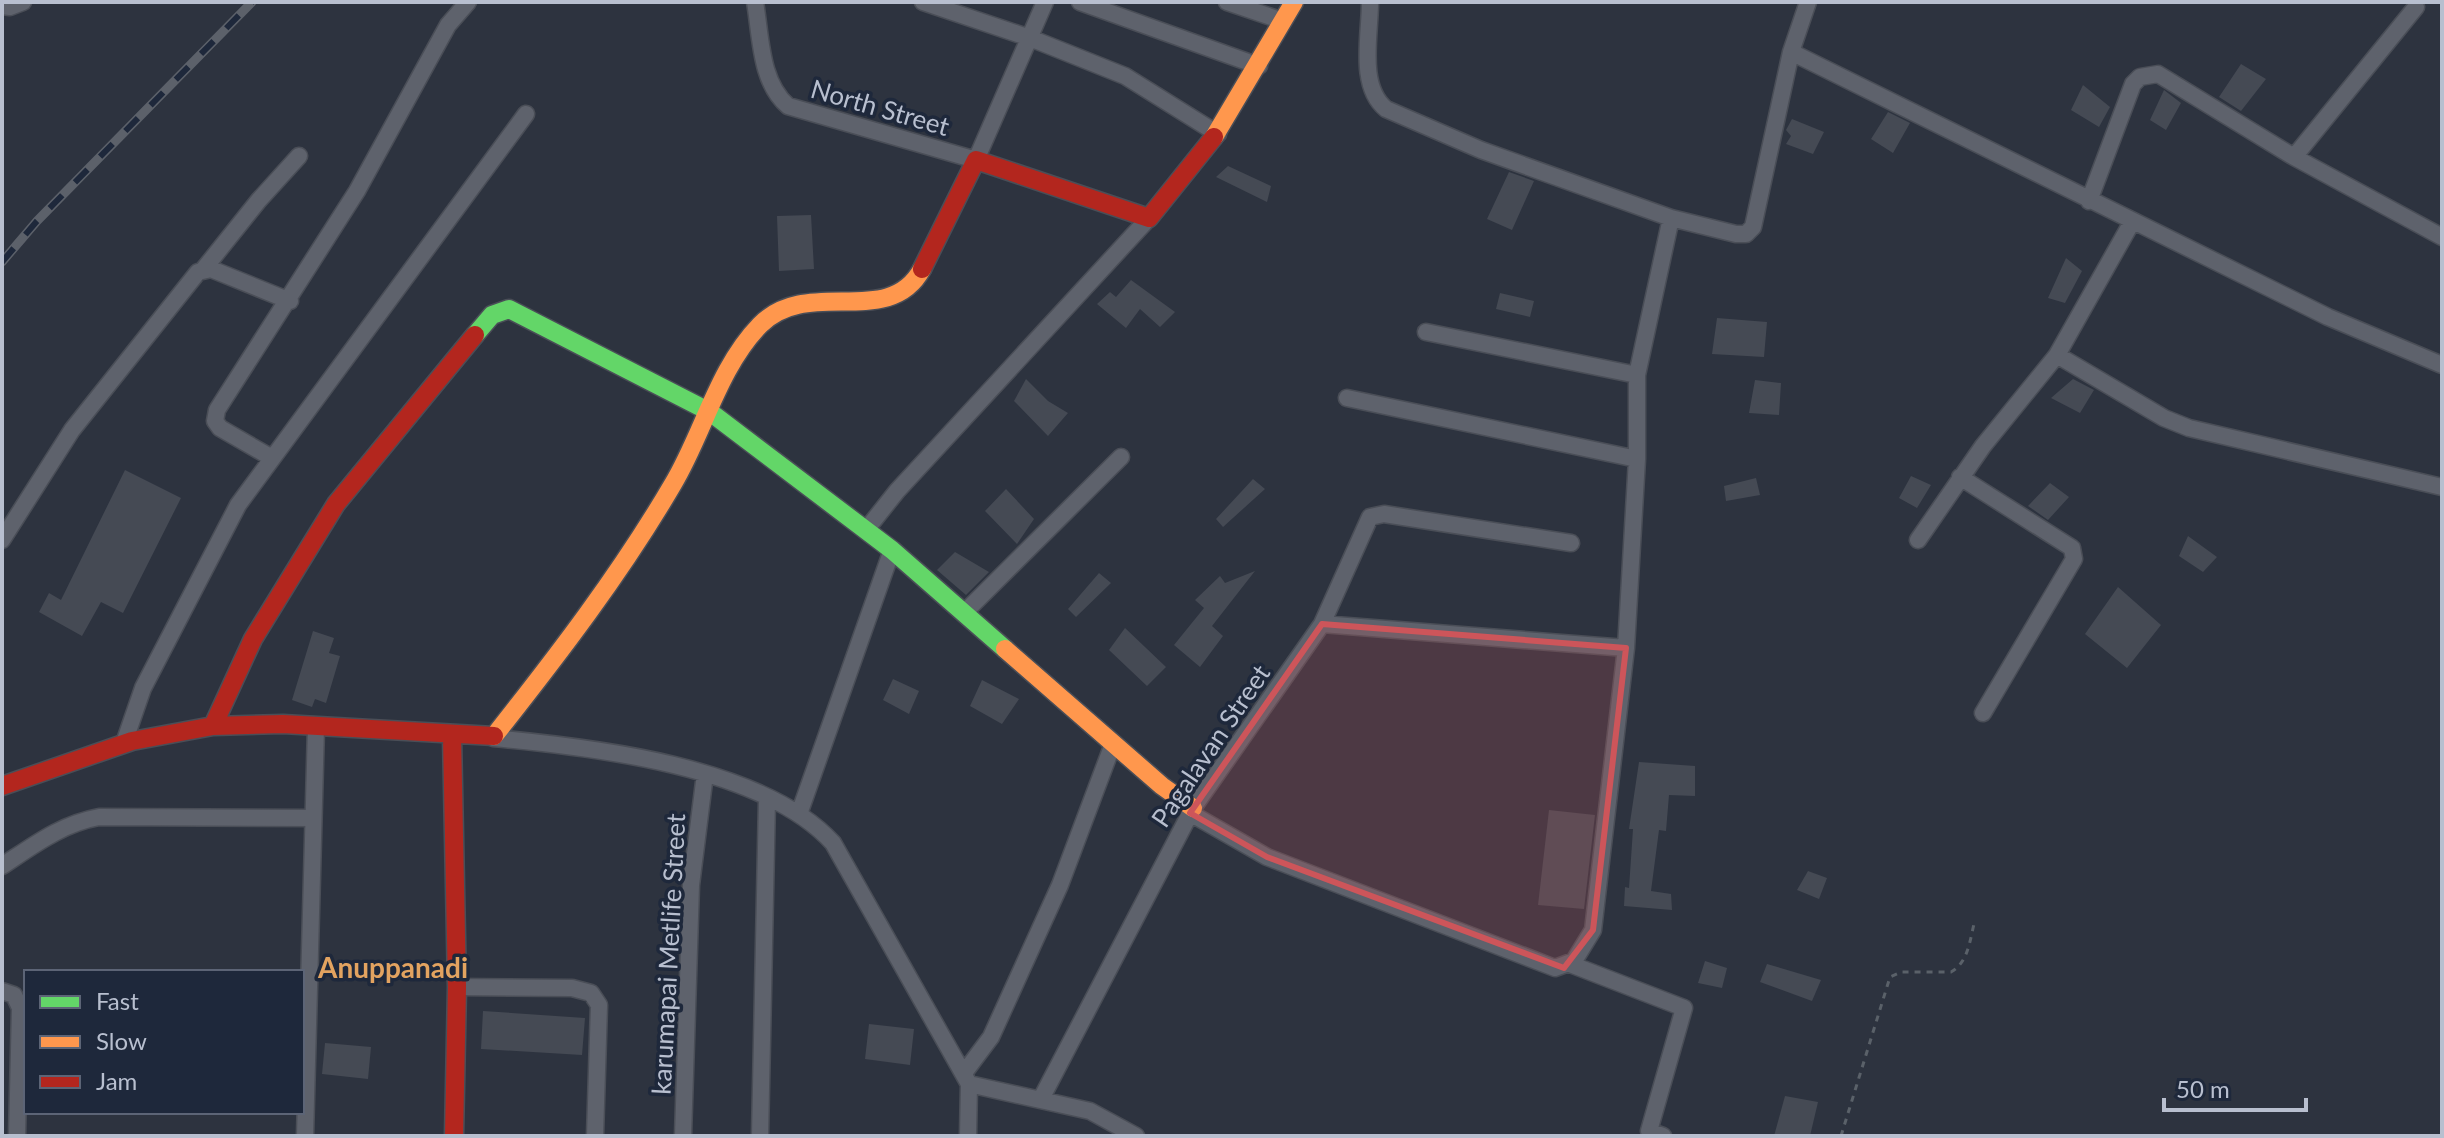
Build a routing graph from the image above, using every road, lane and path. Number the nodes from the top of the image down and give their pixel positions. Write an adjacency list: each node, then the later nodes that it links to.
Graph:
1 (23, 2): 11 (street)
2 (468, 2): 28 (street)
3 (755, 2): 21 (street, North Street)
4 (923, 2): 14 (street)
5 (1045, 2): 14 (street)
6 (1080, 2): 16 (street)
7 (1227, 2): 13 (street)
8 (1294, 2): 13 (street)
9 (1370, 2): 24 (street)
10 (1808, 2): 15 (street)
11 (2, 6)
12 (2416, 7): 20 (street)
13 (1283, 21): 16 (street)
14 (1030, 38): 18 (street); 21 (street)
15 (1791, 52): 22 (street); 24 (street)
16 (1259, 66): 18 (street)
17 (526, 114): 36 (street)
18 (1218, 134): 23 (street)
19 (299, 156): 27 (street)
20 (2294, 157): 22 (street); 26 (street)
21 (976, 160): 23 (street); 34 (street)
22 (2089, 201): 25 (street)
23 (1149, 218): 40 (street)
24 (1671, 218): 32 (street)
25 (2132, 222): 30 (street); 31 (street)
26 (2442, 237)
27 (203, 270): 28 (street); 41 (street)
28 (290, 301): 36 (street)
29 (1426, 332): 32 (street)
30 (2057, 355): 38 (street); 39 (street)
31 (2442, 365)
32 (1637, 375): 37 (street)
33 (1347, 398): 37 (street)
34 (710, 412): 40 (street); 49 (street); 52 (street)
35 (1121, 457): 45 (street)
36 (272, 458): 53 (street)
37 (1637, 459): 47 (street)
38 (1960, 477): 42 (street); 48 (street)
39 (2442, 487)
40 (866, 530): 44 (street)
41 (2, 540)
42 (1918, 540)
43 (1571, 543): 46 (street, Pagalavan Street)
44 (892, 550): 45 (street); 59 (street)
45 (964, 613): 54 (street)
46 (1322, 624): 47 (street); 58 (street, Pagalavan Street)
47 (1626, 648): 63 (street)
48 (1983, 713)
49 (213, 726): 50 (street); 53 (street)
50 (316, 727): 51 (street); 60 (street)
51 (452, 736): 52 (street); 64 (street)
52 (493, 738): 55 (street)
53 (124, 743): 56 (street)
54 (1113, 744): 58 (street); 66 (street)
55 (705, 774): 57 (street); 72 (street, karumapai Metlife Street)
56 (2, 786)
57 (767, 799): 59 (street); 73 (street)
58 (1191, 811): 63 (street); 67 (street, Pagalavan Street)
59 (799, 814): 66 (street)
60 (313, 818): 61 (street); 69 (street)
61 (2, 866)
62 (1975, 920): 77 (path)
63 (1570, 964): 76 (street)
64 (457, 987): 70 (street); 71 (street)
65 (2, 991): 68 (street)
66 (967, 1078): 67 (street); 74 (street)
67 (1041, 1099): 75 (street)
68 (17, 1136)
69 (305, 1136)
70 (454, 1136)
71 (595, 1136)
72 (683, 1136)
73 (760, 1136)
74 (968, 1136)
75 (1136, 1136)
76 (1663, 1136)
77 (1841, 1136)

